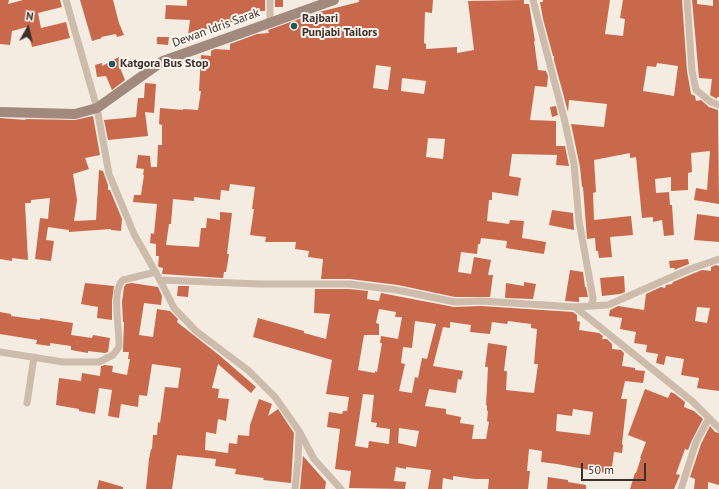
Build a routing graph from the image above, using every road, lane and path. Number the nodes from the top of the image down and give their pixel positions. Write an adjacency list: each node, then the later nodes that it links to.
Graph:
1 (66, 0): 8 (street)
2 (270, 0): 6 (street)
3 (334, 0): 6 (main road, Dewan Idris Sarak)
4 (533, 0): 13 (street)
5 (687, 0): 7 (street)
6 (270, 23): 8 (main road, Dewan Idris Sarak)
7 (719, 106)
8 (97, 108): 9 (main road, Dewan Idris Sarak); 11 (street)
9 (0, 112)
10 (719, 259): 13 (street)
11 (156, 272): 12 (street); 16 (street)
12 (160, 280): 14 (street); 20 (street)
13 (592, 306): 14 (street)
14 (575, 307): 18 (street)
15 (0, 352): 16 (street)
16 (34, 357): 17 (street)
17 (27, 403)
18 (709, 418): 19 (street); 23 (street)
19 (719, 428)
20 (299, 431): 21 (street); 22 (street)
21 (295, 489)
22 (341, 489)
23 (681, 489)

